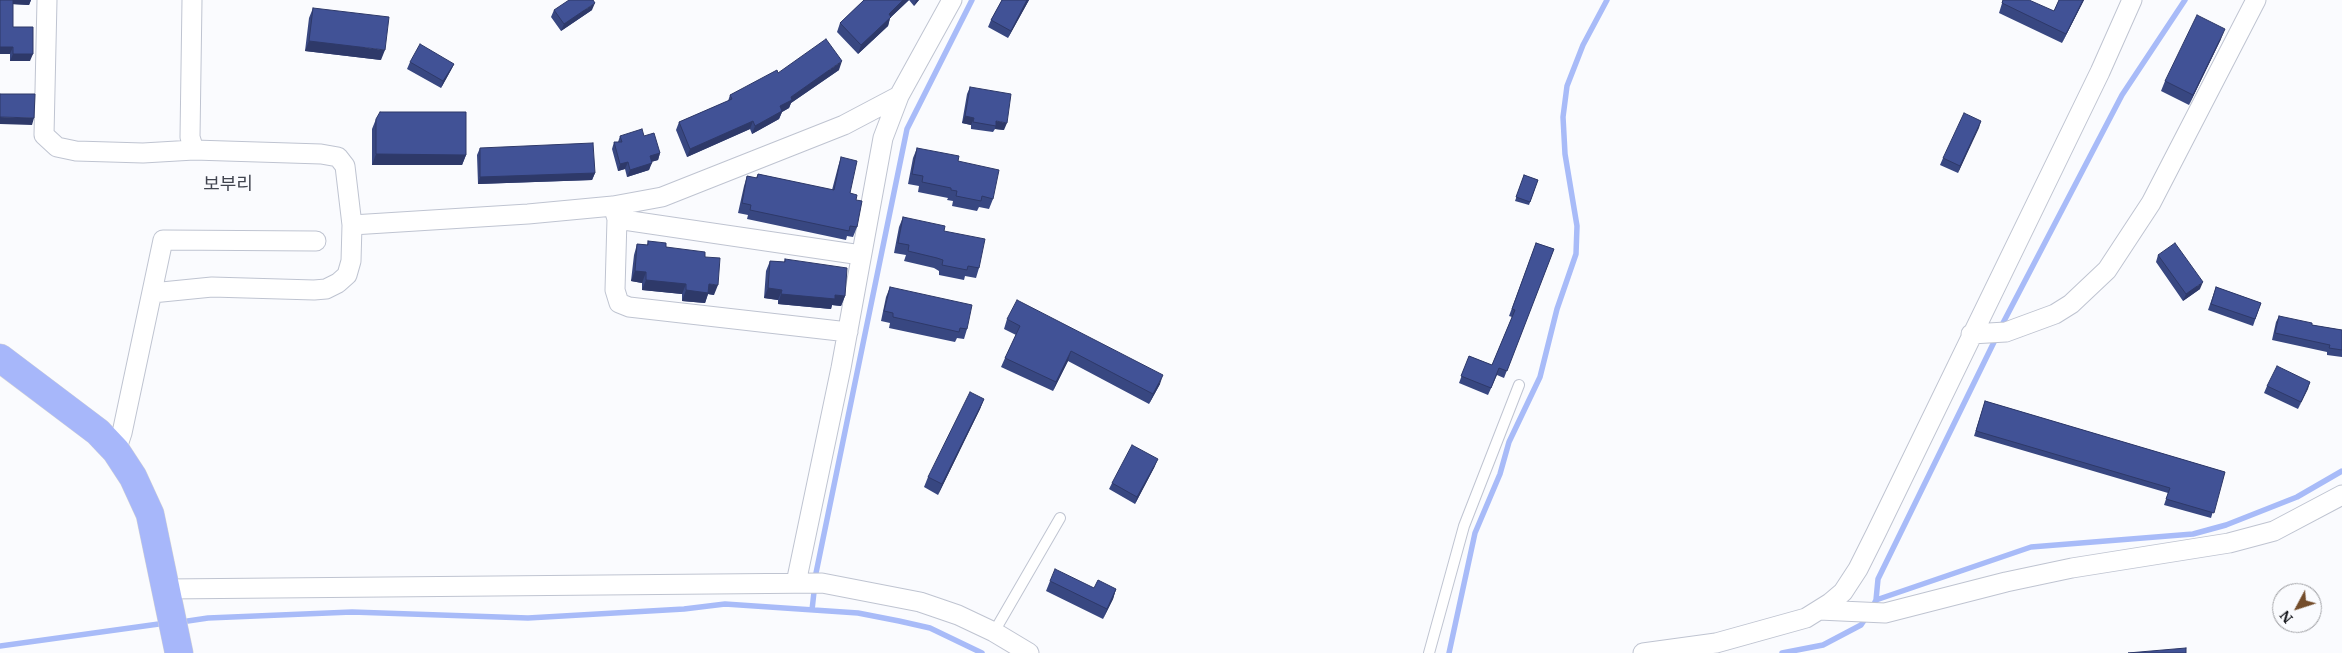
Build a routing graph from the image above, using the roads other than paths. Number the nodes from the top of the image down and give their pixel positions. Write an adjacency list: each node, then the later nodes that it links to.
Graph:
1 (47, 0): 7 (street)
2 (192, 0): 7 (street)
3 (952, 0): 6 (street)
4 (2132, 0): 14 (street)
5 (2256, 0): 14 (street)
6 (899, 96): 8 (street); 11 (street)
7 (194, 150): 9 (street)
8 (615, 212): 9 (street); 11 (street); 13 (street)
9 (352, 225): 12 (street)
10 (316, 241): 12 (street)
11 (861, 255): 13 (street)
12 (152, 292): 17 (street)
13 (848, 332): 20 (street)
14 (1971, 334): 22 (street)
15 (0, 358): 17 (main road)
16 (1518, 385): 26 (lane)
17 (116, 451): 21 (main road)
18 (2342, 496): 22 (street)
19 (1060, 518): 23 (lane)
20 (796, 583): 21 (street); 23 (street)
21 (168, 598): 24 (main road)
22 (1819, 610): 27 (street)
23 (994, 632): 25 (street)
24 (178, 649)
25 (1029, 653)
26 (1429, 653)
27 (1643, 653)

